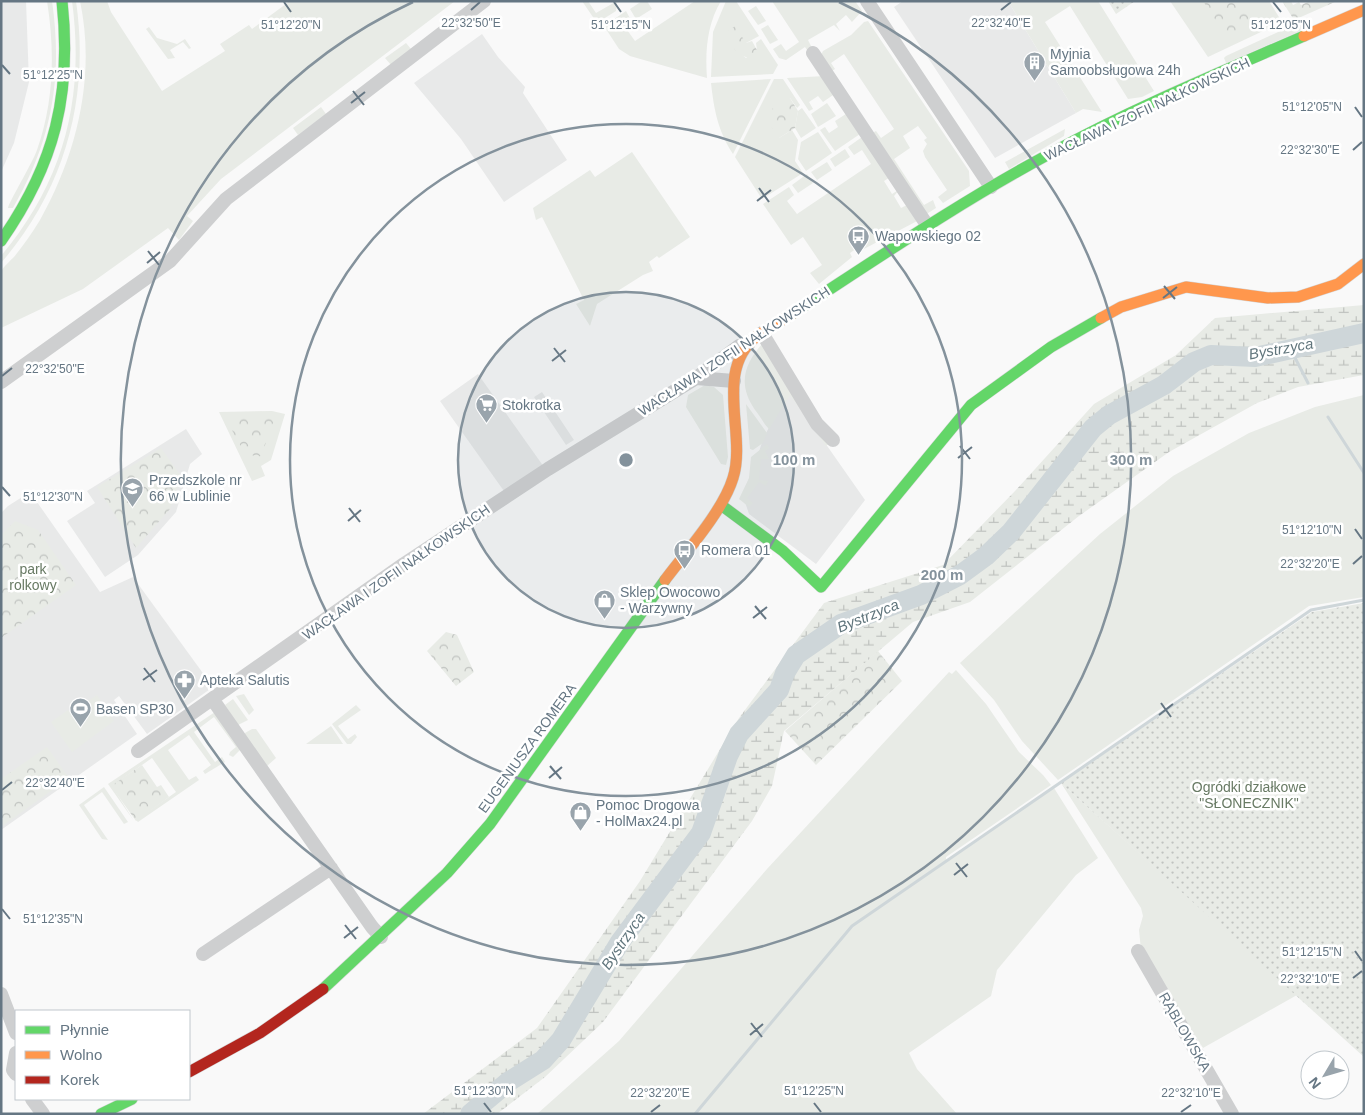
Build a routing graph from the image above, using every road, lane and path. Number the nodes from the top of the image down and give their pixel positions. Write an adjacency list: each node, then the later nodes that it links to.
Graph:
1 (62, 1): 8 (street)
2 (484, 1): 14 (street)
3 (869, 2): 6 (street)
4 (1364, 10): 6 (street, WACŁAWA I ZOFII NAŁKOWSKICH)
5 (813, 53): 7 (street)
6 (991, 186): 7 (street, WACŁAWA I ZOFII NAŁKOWSKICH)
7 (927, 225): 10 (street, WACŁAWA I ZOFII NAŁKOWSKICH)
8 (1, 241)
9 (1364, 264): 16 (street)
10 (762, 333): 11 (street, WACŁAWA I ZOFII NAŁKOWSKICH); 15 (street)
11 (748, 345): 12 (street, WACŁAWA I ZOFII NAŁKOWSKICH); 13 (street, EUGENIUSZA ROMERA)
12 (696, 378): 13 (street); 17 (street, WACŁAWA I ZOFII NAŁKOWSKICH)
13 (734, 381): 16 (street, EUGENIUSZA ROMERA)
14 (1, 382)
15 (833, 440)
16 (721, 505): 20 (street, EUGENIUSZA ROMERA)
17 (213, 700): 18 (street, WACŁAWA I ZOFII NAŁKOWSKICH); 19 (street)
18 (138, 751)
19 (331, 868): 20 (street); 22 (street)
20 (382, 937): 25 (street, EUGENIUSZA ROMERA)
21 (1138, 951): 30 (street, RĄBLOWSKA)
22 (203, 954)
23 (1, 994): 24 (street)
24 (15, 1029)
25 (190, 1071)
26 (33, 1100): 28 (street)
27 (130, 1100): 29 (street)
28 (43, 1114)
29 (101, 1114)
30 (1232, 1114)

